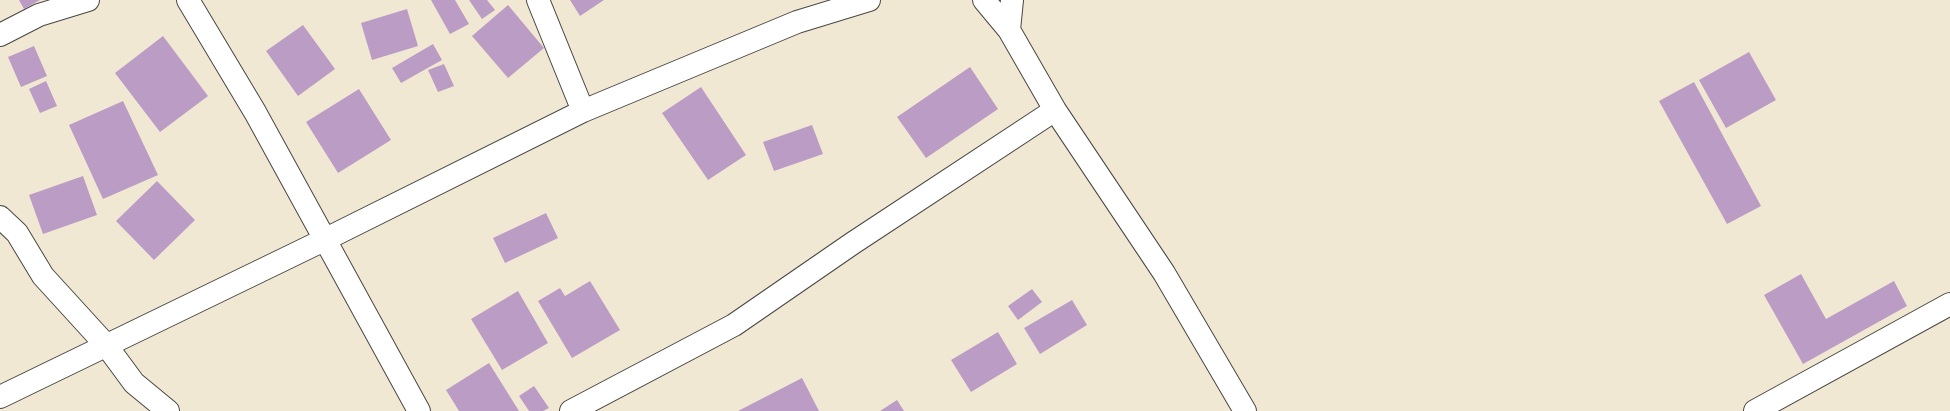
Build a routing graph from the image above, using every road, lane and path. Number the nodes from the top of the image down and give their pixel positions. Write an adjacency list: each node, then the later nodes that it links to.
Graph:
1 (88, 0): 8 (street)
2 (188, 0): 12 (street)
3 (538, 0): 10 (street)
4 (869, 0): 10 (street)
5 (984, 0): 7 (street)
6 (1012, 0): 7 (street)
7 (1009, 30): 9 (street)
8 (0, 35)
9 (1055, 110): 18 (street); 19 (street)
10 (582, 111): 12 (street)
11 (0, 217): 14 (street)
12 (326, 239): 14 (street); 17 (street)
13 (1950, 304): 20 (street)
14 (106, 345): 15 (street); 16 (street)
15 (0, 397)
16 (168, 411)
17 (420, 411)
18 (571, 411)
19 (1244, 411)
20 (1755, 411)

